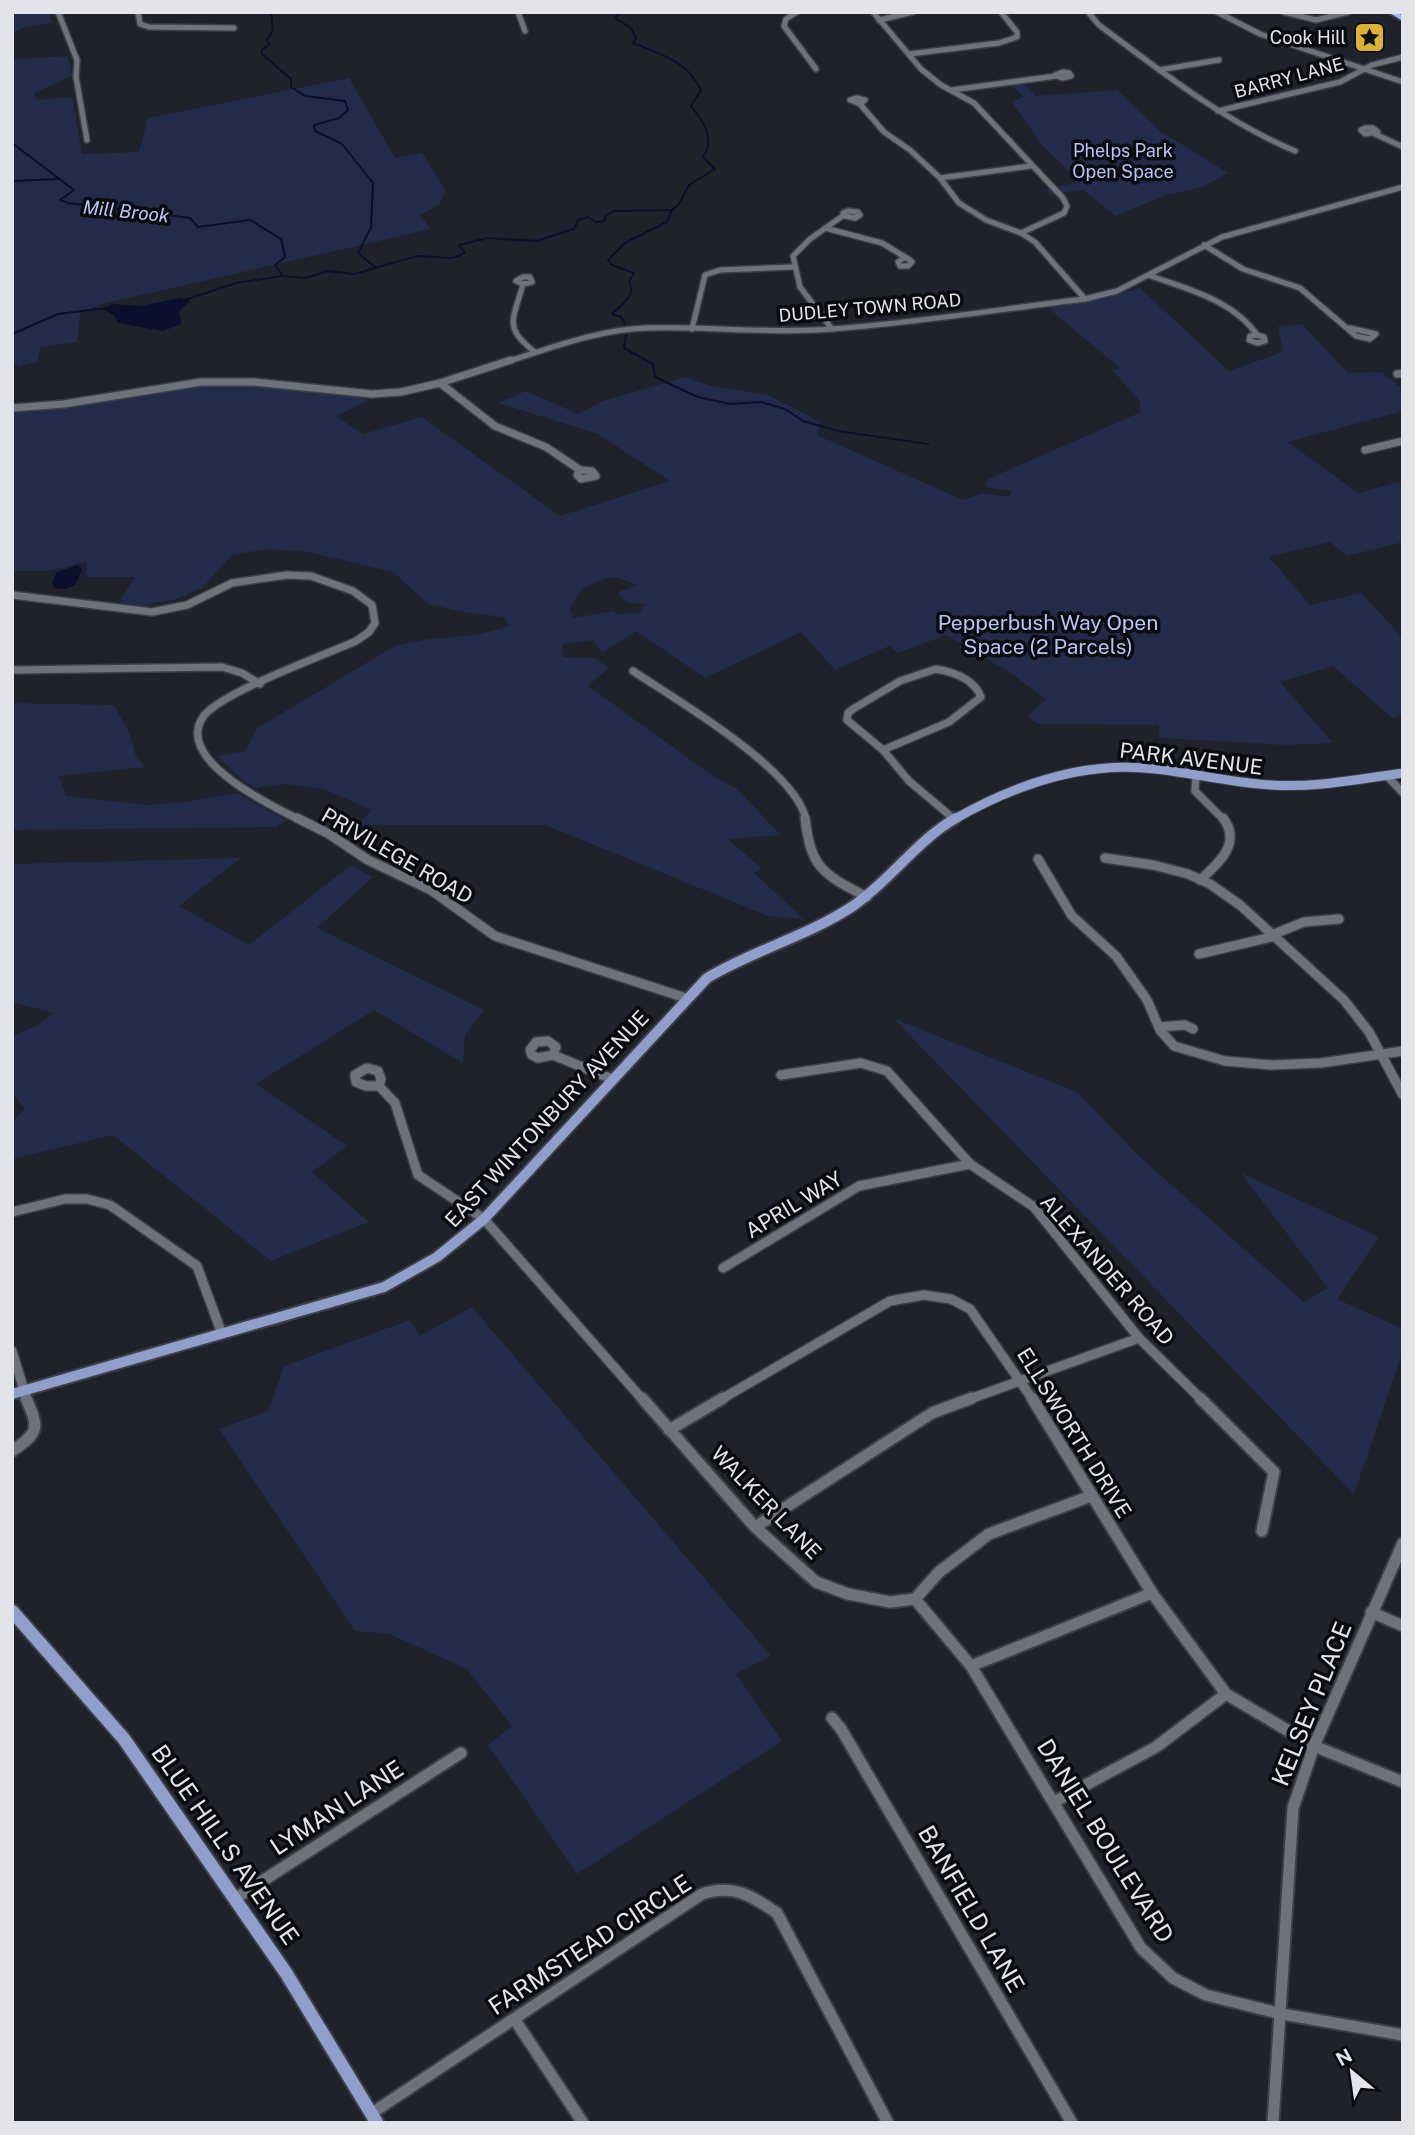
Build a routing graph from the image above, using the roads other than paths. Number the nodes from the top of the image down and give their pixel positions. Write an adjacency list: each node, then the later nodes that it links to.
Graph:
1 (58, 12): 30 (street)
2 (138, 12): 16 (street)
3 (519, 12): 17 (street)
4 (797, 12): 21 (street)
5 (873, 12): 15 (street)
6 (913, 12): 15 (street)
7 (1001, 12): 18 (street)
8 (1088, 12): 23 (street)
9 (1217, 12): 22 (street)
10 (1284, 12): 11 (street)
11 (1348, 12)
12 (1391, 12): 14 (highway)
13 (1398, 12): 14 (highway)
14 (1403, 17)
15 (879, 20): 18 (street)
16 (234, 28)
17 (525, 31)
18 (909, 54): 26 (street)
19 (1403, 57): 22 (street, BARRY LANE)
20 (1219, 60): 23 (street)
21 (816, 69)
22 (1365, 69): 25 (street); 28 (street, BARRY LANE)
23 (1159, 70): 28 (street)
24 (1056, 76): 26 (street)
25 (1403, 82)
26 (951, 90): 33 (street)
27 (860, 104): 34 (street)
28 (1218, 111): 32 (street)
29 (1375, 134): 31 (street)
30 (87, 140)
31 (1403, 147)
32 (1295, 150)
33 (1031, 166): 34 (street); 38 (street)
34 (940, 178): 38 (street)
35 (1403, 187): 39 (street, DUDLEY TOWN ROAD)
36 (844, 215): 37 (street)
37 (825, 228): 40 (street); 41 (street)
38 (1021, 233): 44 (street)
39 (1204, 244): 42 (street, DUDLEY TOWN ROAD); 45 (street)
40 (905, 257)
41 (793, 267): 46 (street); 47 (street)
42 (1151, 276): 44 (street, DUDLEY TOWN ROAD); 48 (street)
43 (523, 284): 49 (street)
44 (1085, 299): 47 (street, DUDLEY TOWN ROAD)
45 (1350, 328)
46 (692, 329): 47 (street, DUDLEY TOWN ROAD); 49 (street, DUDLEY TOWN ROAD)
47 (832, 329)
48 (1257, 335)
49 (535, 352): 50 (street, DUDLEY TOWN ROAD)
50 (440, 383): 51 (street, DUDLEY TOWN ROAD); 54 (street)
51 (12, 408)
52 (1403, 441): 53 (street)
53 (1365, 450)
54 (580, 470)
55 (12, 595): 58 (street, PRIVILEGE ROAD)
56 (12, 670): 58 (street)
57 (633, 671): 68 (street)
58 (260, 684): 73 (street, PRIVILEGE ROAD)
59 (883, 750): 59 (street); 64 (street)
60 (1403, 773): 62 (main road, PARK AVENUE)
61 (1196, 775): 62 (main road, PARK AVENUE); 64 (main road, PARK AVENUE); 67 (street)
62 (1386, 775): 63 (street)
63 (1403, 793)
64 (954, 819): 68 (main road, PARK AVENUE)
65 (1105, 858): 67 (street)
66 (1038, 859): 74 (street)
67 (1200, 880): 70 (street)
68 (867, 897): 71 (main road, PARK AVENUE)
69 (1339, 919): 70 (street)
70 (1275, 935): 72 (street); 78 (street)
71 (774, 943): 73 (main road, EAST WINTONBURY AVENUE)
72 (1199, 954)
73 (686, 998): 80 (main road, EAST WINTONBURY AVENUE)
74 (1158, 1027): 75 (street); 78 (street)
75 (1193, 1029)
76 (1403, 1051): 78 (street)
77 (553, 1055): 80 (street)
78 (1381, 1055): 82 (street)
79 (781, 1075): 83 (street, ALEXANDER ROAD)
80 (612, 1079): 85 (main road, EAST WINTONBURY AVENUE)
81 (379, 1086): 85 (street, WALKER LANE)
82 (1403, 1094)
83 (970, 1164): 86 (street, APRIL WAY); 88 (street, ALEXANDER ROAD)
84 (12, 1212): 87 (street)
85 (484, 1219): 87 (main road, EAST WINTONBURY AVENUE); 92 (street, WALKER LANE)
86 (723, 1268)
87 (222, 1334): 91 (main road, EAST WINTONBURY AVENUE)
88 (1139, 1338): 90 (street); 96 (street, ALEXANDER ROAD)
89 (12, 1351): 91 (street)
90 (1021, 1380): 92 (street, ELLSWORTH DRIVE); 94 (street, ELLSWORTH DRIVE); 95 (street)
91 (17, 1392): 93 (street)
92 (669, 1430): 95 (street, WALKER LANE)
93 (12, 1451)
94 (1091, 1496): 98 (street, ELLSWORTH DRIVE); 99 (street)
95 (755, 1527): 99 (street, WALKER LANE)
96 (1262, 1531)
97 (1403, 1543): 101 (street, KELSEY PLACE)
98 (1152, 1593): 103 (street); 104 (street, ELLSWORTH DRIVE)
99 (915, 1599): 103 (street, DANIEL BOULEVARD)
100 (12, 1611): 110 (main road, BLUE HILLS AVENUE)
101 (1371, 1612): 102 (street); 106 (street, KELSEY PLACE)
102 (1403, 1626)
103 (971, 1666): 109 (street, DANIEL BOULEVARD)
104 (1226, 1694): 106 (street, ELLSWORTH DRIVE); 109 (street)
105 (832, 1718): 117 (street, BANFIELD LANE)
106 (1314, 1746): 108 (street, ELLSWORTH DRIVE); 111 (street, KELSEY PLACE)
107 (461, 1753): 110 (street, LYMAN LANE)
108 (1403, 1782)
109 (1054, 1802): 111 (street, DANIEL BOULEVARD)
110 (236, 1898): 114 (main road, BLUE HILLS AVENUE)
111 (1282, 2014): 113 (street, DANIEL BOULEVARD); 118 (street, KELSEY PLACE)
112 (515, 2020): 114 (street, FARMSTEAD CIRCLE); 115 (street); 116 (street, FARMSTEAD CIRCLE)
113 (1403, 2035)
114 (374, 2118)
115 (583, 2123)
116 (888, 2123)
117 (1072, 2123)
118 (1273, 2123)

